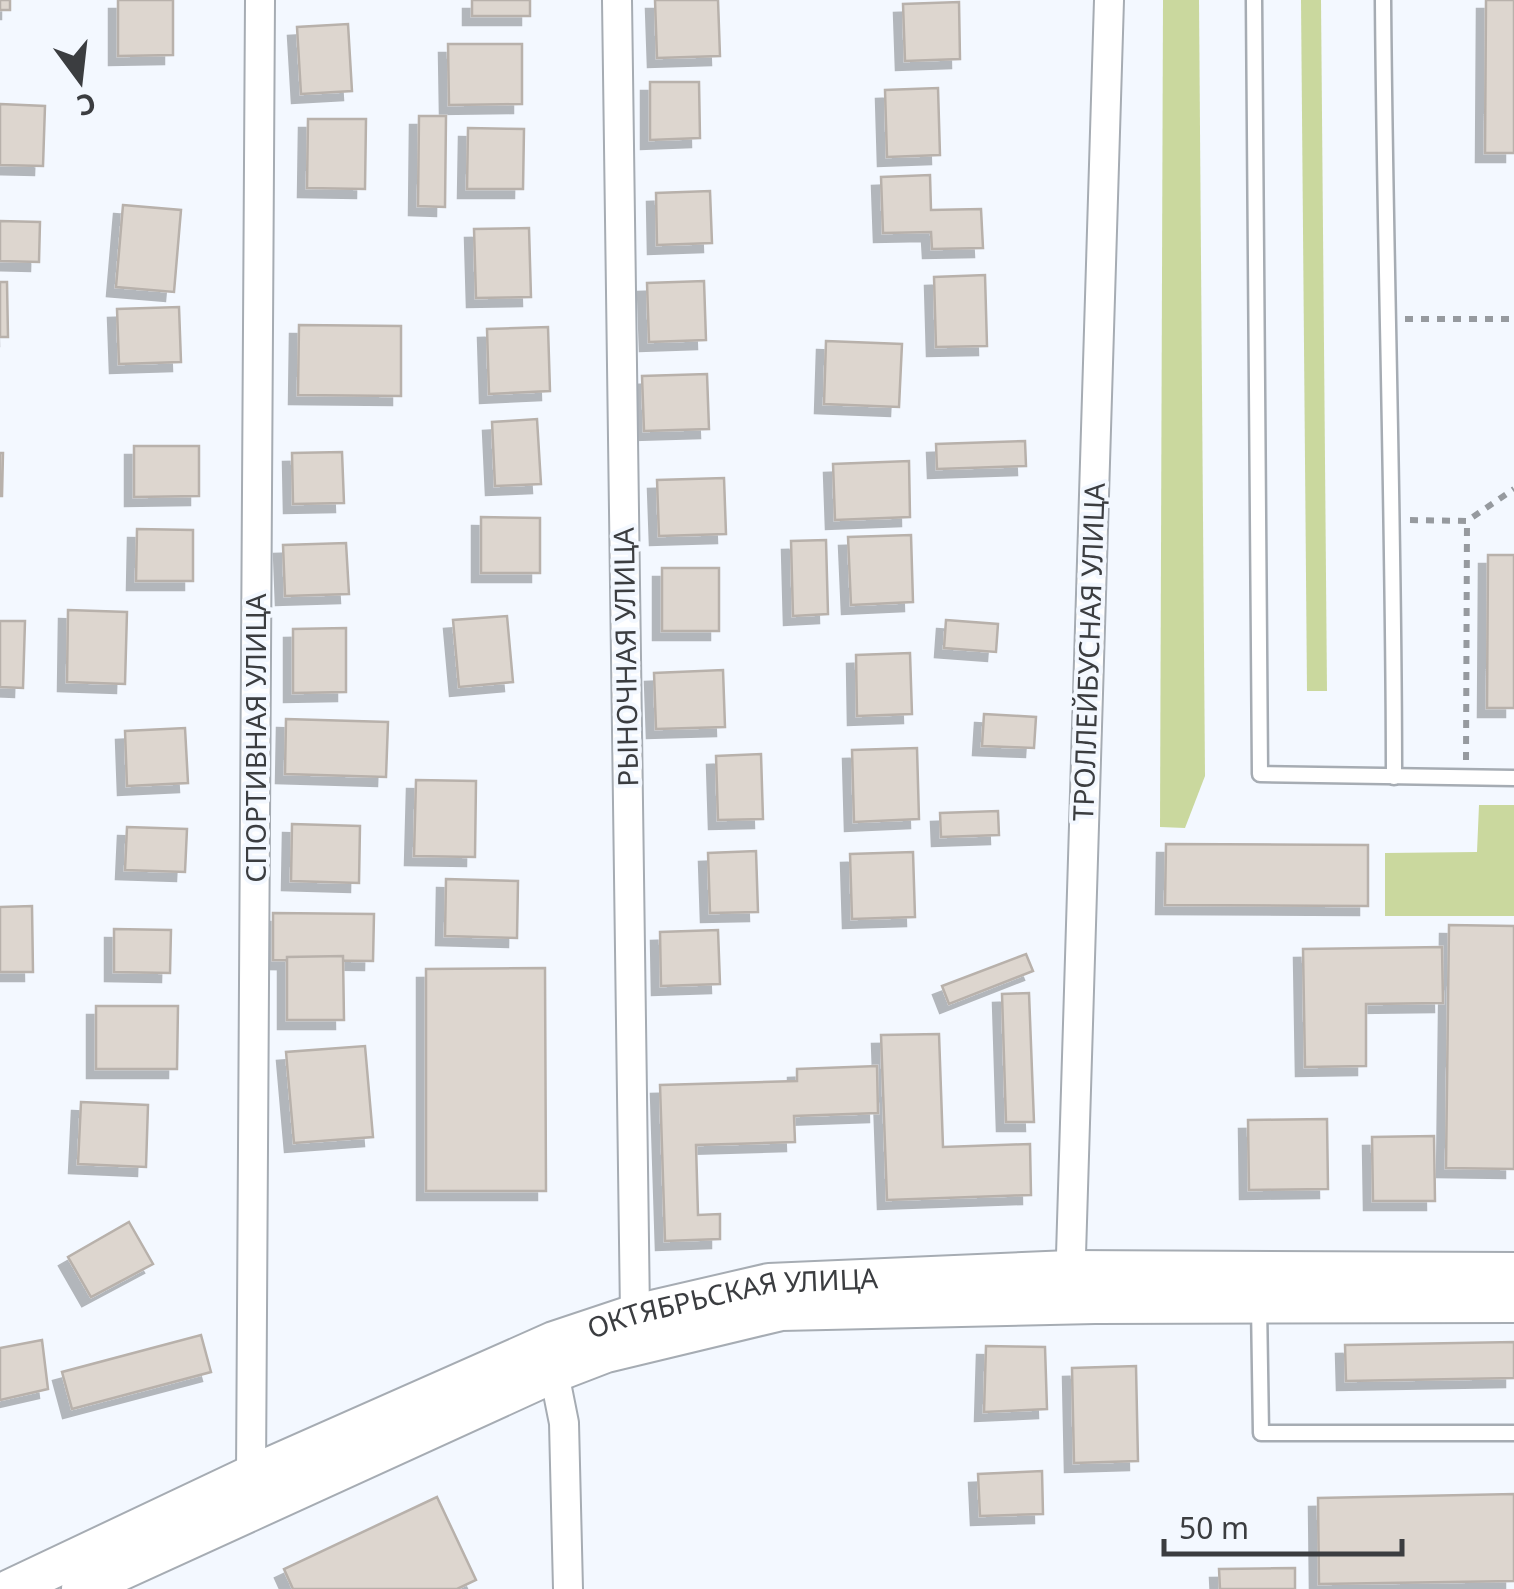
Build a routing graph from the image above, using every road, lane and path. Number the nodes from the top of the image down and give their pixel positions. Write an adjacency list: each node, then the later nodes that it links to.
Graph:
1 (260, 0): 21 (street, СПОРТИВНАЯ УЛИЦА)
2 (617, 0): 18 (street, РЫНОЧНАЯ УЛИЦА)
3 (1109, 0): 15 (street, ТРОЛЛЕЙБУСНАЯ УЛИЦА)
4 (1254, 0): 11 (lane)
5 (1382, 0): 6 (lane)
6 (1386, 318): 7 (path); 9 (lane)
7 (1514, 320)
8 (1514, 488): 10 (path)
9 (1394, 519): 10 (path); 11 (lane)
10 (1466, 521): 12 (path)
11 (1394, 777): 12 (lane)
12 (1466, 778): 13 (lane)
13 (1514, 778)
14 (1514, 1272): 15 (main road, ОКТЯБРЬСКАЯ УЛИЦА)
15 (1070, 1287): 16 (main road, ОКТЯБРЬСКАЯ УЛИЦА); 18 (main road, ОКТЯБРЬСКАЯ УЛИЦА); 19 (main road, ОКТЯБРЬСКАЯ УЛИЦА)
16 (1259, 1304): 17 (main road, ОКТЯБРЬСКАЯ УЛИЦА); 20 (lane)
17 (1514, 1304)
18 (635, 1314): 21 (main road, ОКТЯБРЬСКАЯ УЛИЦА)
19 (554, 1373): 23 (main road, ОКТЯБРЬСКАЯ УЛИЦА); 24 (street)
20 (1514, 1433)
21 (251, 1475): 22 (main road, ОКТЯБРЬСКАЯ УЛИЦА)
22 (10, 1589)
23 (81, 1589)
24 (568, 1589)

